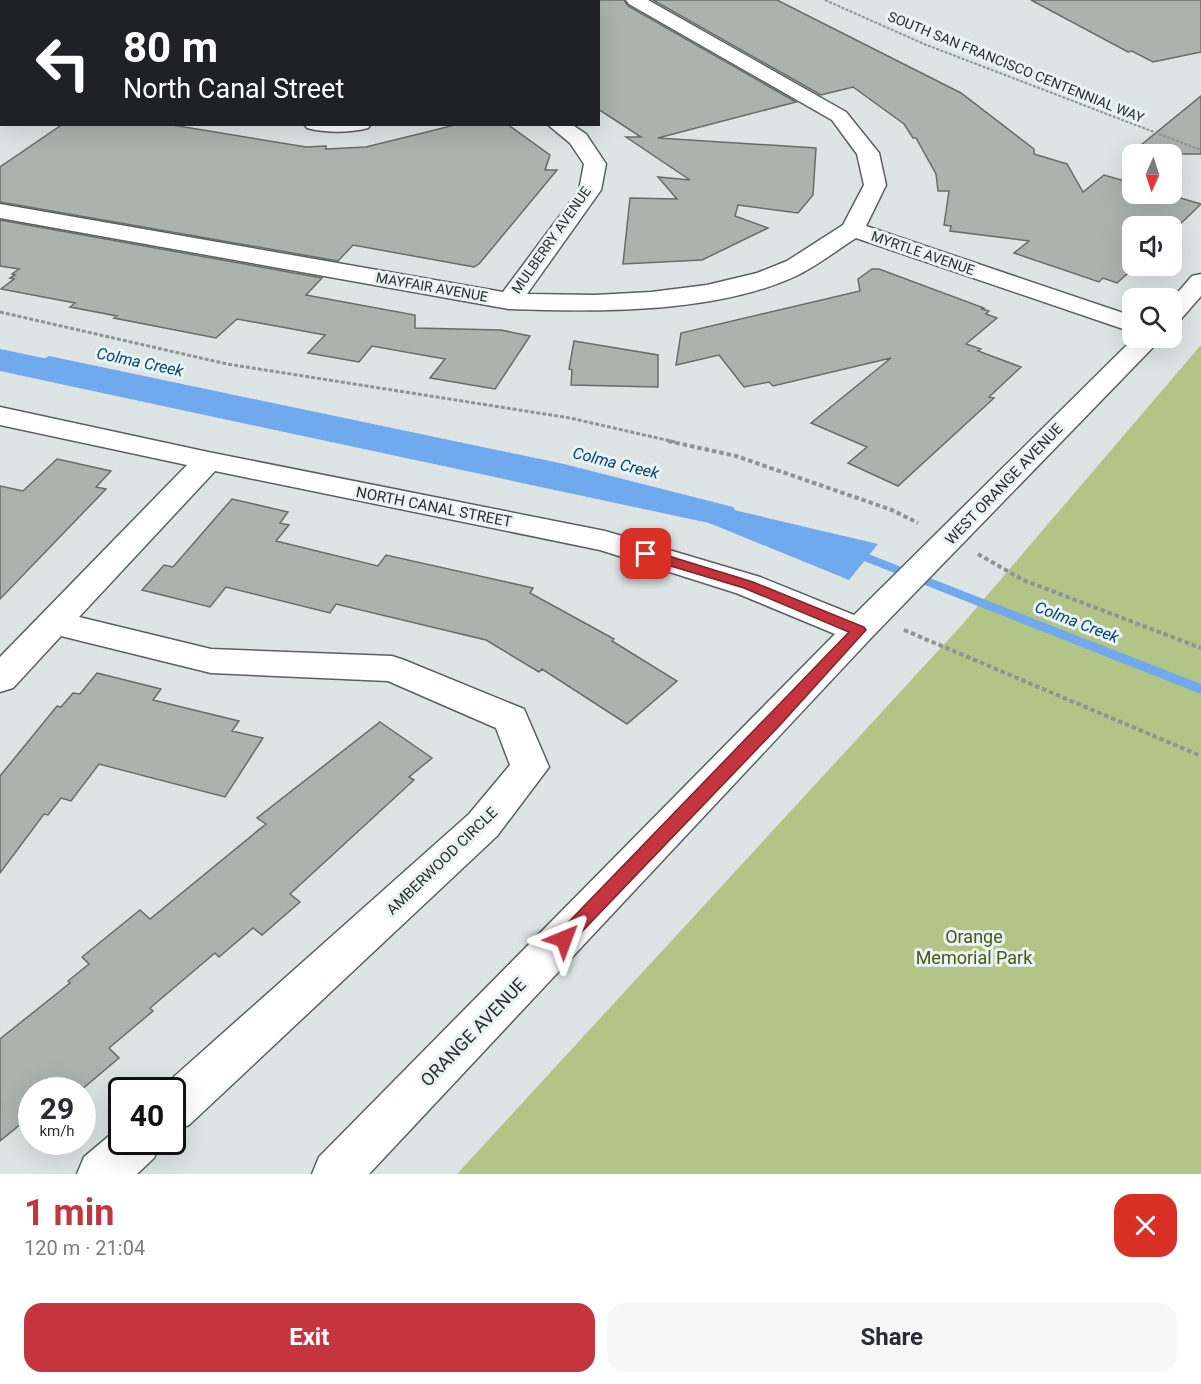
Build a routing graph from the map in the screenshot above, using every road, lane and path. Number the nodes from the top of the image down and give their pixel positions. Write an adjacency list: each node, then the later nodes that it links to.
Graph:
1 (635, 0): 6 (street, MYRTLE AVENUE)
2 (825, 0): 4 (path, SOUTH SAN FRANCISCO CENTENNIAL WAY)
3 (560, 126): 8 (street, MULBERRY AVENUE)
4 (1201, 150)
5 (0, 211): 8 (street, MAYFAIR AVENUE)
6 (853, 229): 8 (street, MAYFAIR AVENUE); 11 (street, MYRTLE AVENUE)
7 (1201, 281): 9 (street)
8 (509, 301)
9 (1182, 303)
10 (0, 312): 15 (path)
11 (1122, 321)
12 (1139, 348): 15 (street, WEST ORANGE AVENUE)
13 (0, 416): 14 (street, NORTH CANAL STREET)
14 (208, 461): 16 (street, NORTH CANAL STREET); 17 (street)
15 (941, 549): 16 (street, WEST ORANGE AVENUE); 18 (path)
16 (874, 616): 20 (path); 24 (street, ORANGE AVENUE)
17 (53, 622): 19 (street); 21 (street, AMBERWOOD CIRCLE)
18 (1201, 648)
19 (0, 679)
20 (1201, 756)
21 (186, 1096)
22 (122, 1155): 23 (street)
23 (101, 1174)
24 (336, 1174)

